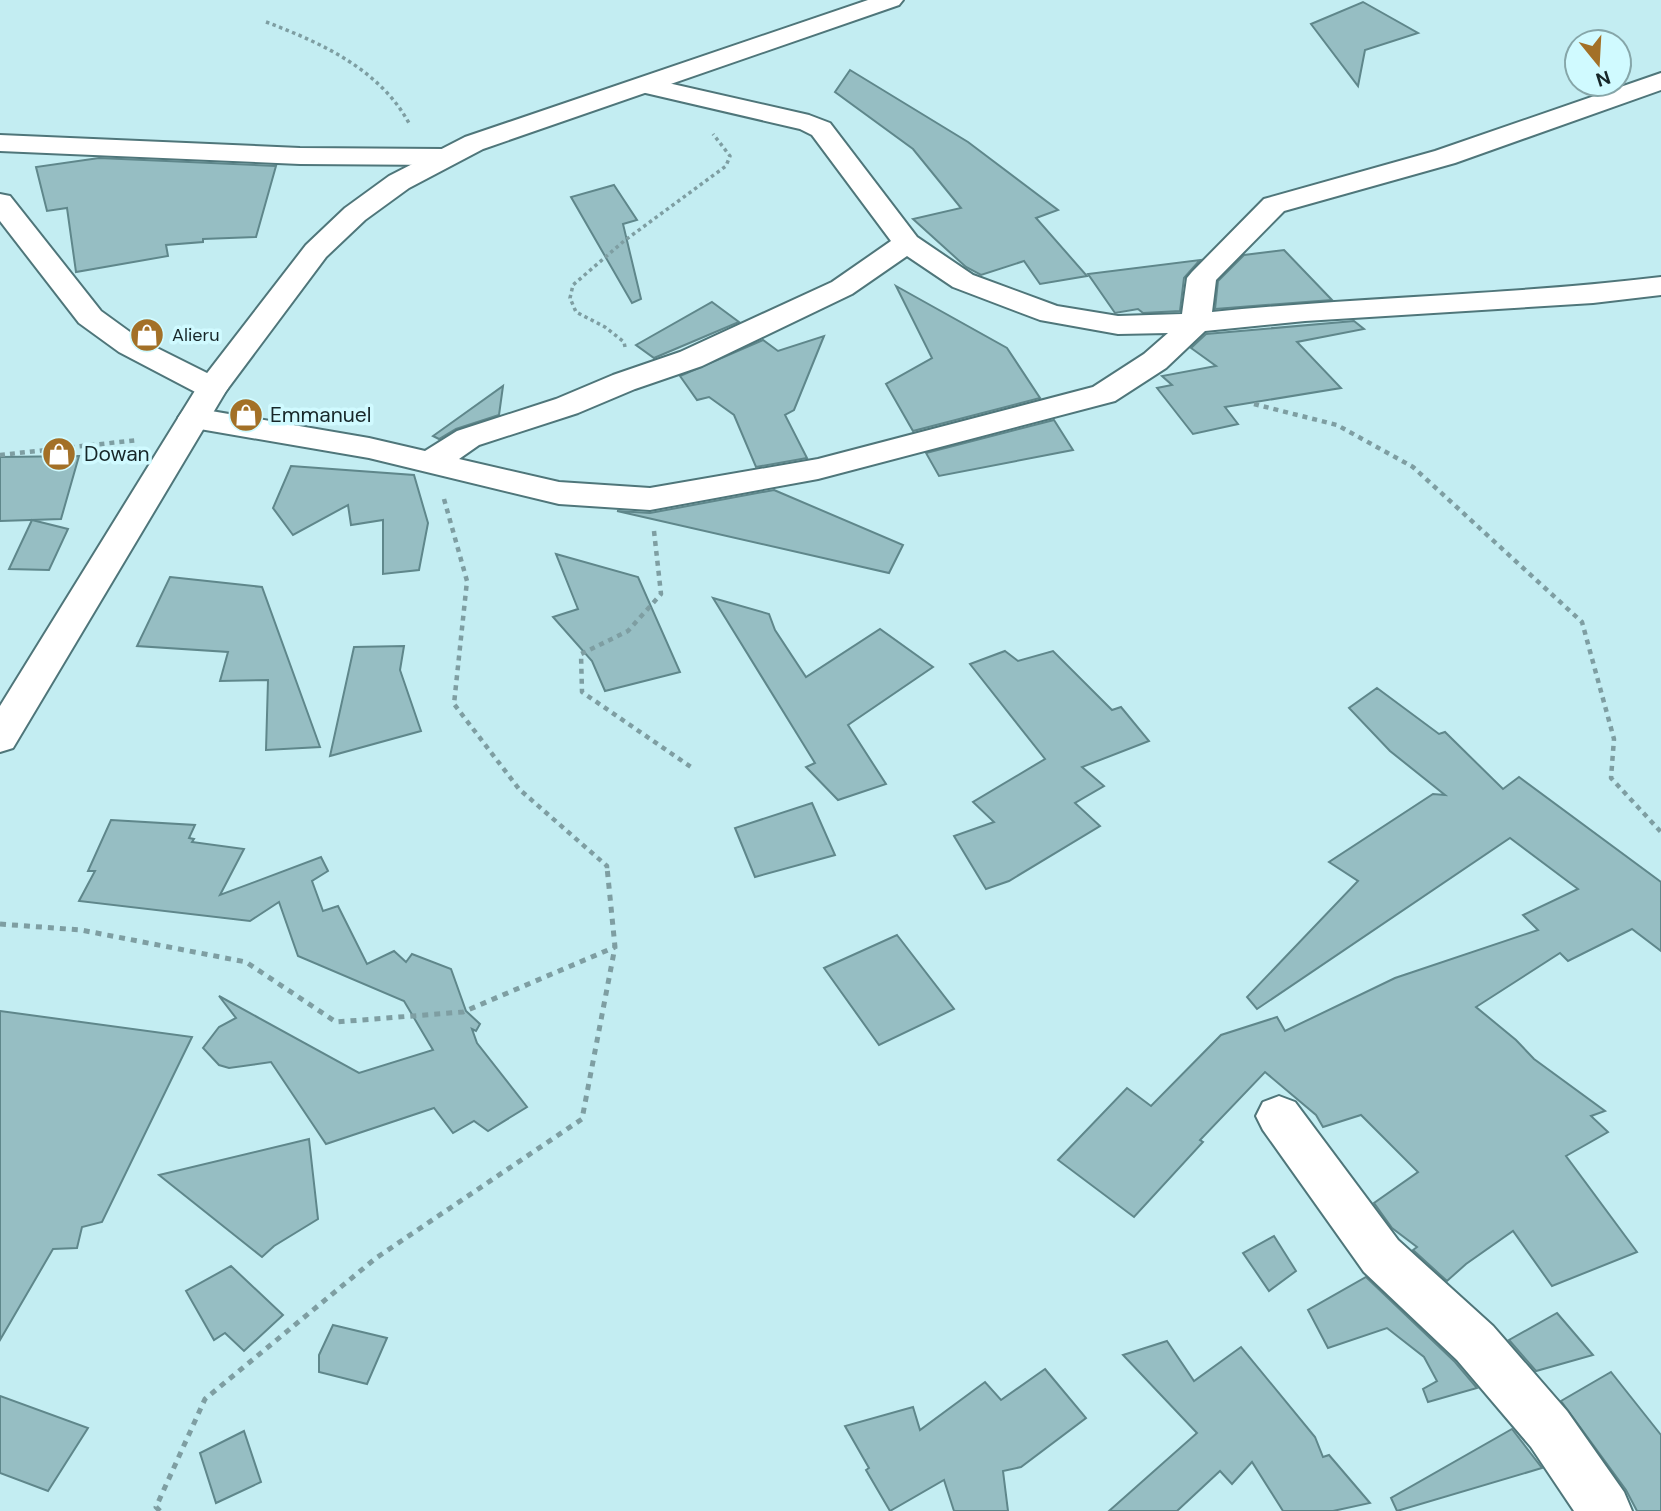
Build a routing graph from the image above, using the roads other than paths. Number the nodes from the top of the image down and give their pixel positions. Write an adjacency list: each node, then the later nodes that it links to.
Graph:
1 (891, 0): 3 (street)
2 (1661, 81): 9 (street)
3 (646, 86): 5 (street); 7 (street)
4 (0, 143): 5 (street)
5 (443, 157): 10 (street)
6 (0, 202): 10 (street)
7 (906, 243): 9 (street); 12 (street)
8 (1661, 286): 9 (street)
9 (1196, 323): 12 (street)
10 (212, 388): 11 (street)
11 (189, 426): 12 (street); 13 (street)
12 (433, 461)
13 (0, 738)
14 (1279, 1116): 15 (street)
15 (1605, 1511)

